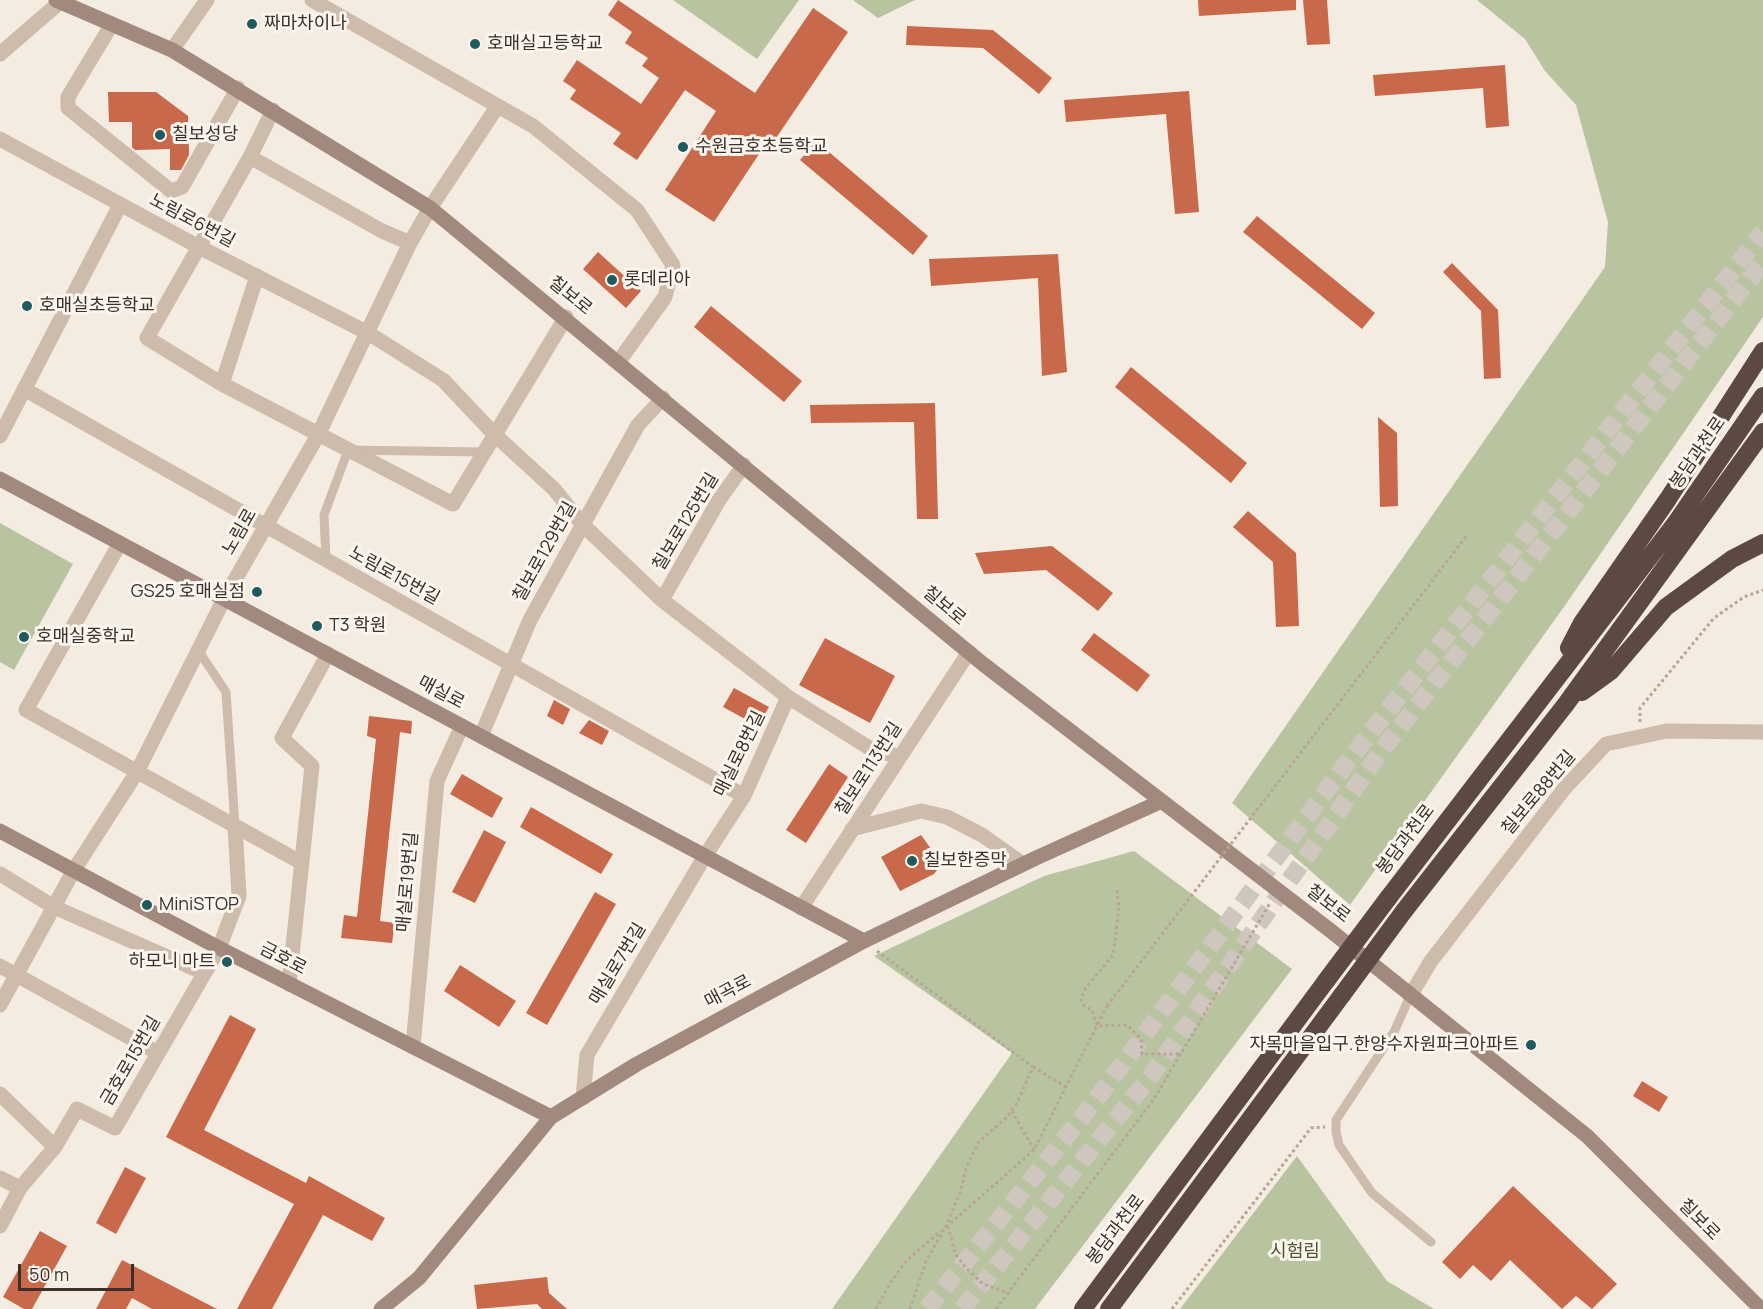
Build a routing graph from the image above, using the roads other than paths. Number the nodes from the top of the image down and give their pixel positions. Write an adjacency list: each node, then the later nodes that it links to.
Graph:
1 (207, 0): 5 (street)
2 (312, 0): 8 (street)
3 (58, 1): 4 (street, 칠보로); 6 (street)
4 (112, 24): 5 (street, 칠보로); 7 (street)
5 (172, 50): 7 (street, 칠보로)
6 (0, 54)
7 (238, 88): 9 (street, 칠보로)
8 (497, 107): 13 (street, 노림로); 20 (street)
9 (273, 110): 11 (street); 13 (street, 칠보로)
10 (0, 139): 12 (street, 노림로6번길)
11 (250, 157): 14 (street); 15 (street)
12 (120, 205): 15 (street, 노림로6번길); 22 (street)
13 (430, 208): 14 (street, 노림로); 17 (street, 칠보로)
14 (410, 243): 18 (street, 노림로)
15 (199, 247): 16 (street, 노림로6번길); 21 (street)
16 (256, 276): 18 (street, 노림로6번길); 21 (street)
17 (566, 317): 20 (street, 칠보로); 27 (street)
18 (368, 333): 26 (street, 노림로); 27 (street, 노림로6번길)
19 (1763, 351): 44 (highway)
20 (619, 361): 24 (street, 칠보로)
21 (222, 384): 26 (street)
22 (24, 389): 28 (street); 34 (street, 노림로15번길)
23 (1763, 396): 44 (highway, 봉담과천로)
24 (663, 398): 31 (street, 칠보로); 33 (street, 칠보로129번길)
25 (1763, 432): 46 (highway)
26 (318, 435): 29 (street); 34 (street, 노림로)
27 (495, 435): 30 (street); 33 (street, 노림로6번길)
28 (0, 436)
29 (348, 450): 30 (lane); 30 (street); 37 (lane)
30 (484, 452)
31 (744, 465): 39 (street, 칠보로125번길); 41 (street, 칠보로)
32 (0, 479): 35 (street, 매실로)
33 (582, 524): 39 (street, 노림로6번길); 43 (street, 칠보로129번길)
34 (266, 526): 37 (street, 노림로15번길); 38 (street, 노림로)
35 (120, 543): 38 (street, 매실로); 51 (street)
36 (1763, 543): 46 (highway)
37 (326, 560): 43 (street, 노림로15번길)
38 (224, 599): 40 (street, 노림로); 42 (street, 매실로)
39 (662, 600): 45 (street, 노림로6번길)
40 (198, 650): 51 (street, 노림로); 54 (lane)
41 (969, 652): 50 (street, 칠보로113번길); 53 (street, 칠보로)
42 (328, 654): 47 (street, 매실로); 58 (street)
43 (511, 664): 49 (street, 칠보로129번길); 52 (street, 노림로15번길)
44 (1549, 688): 83 (highway, 봉담과천로, bridge)
45 (788, 697): 50 (street, 노림로6번길); 52 (street, 매실로8번길)
46 (1566, 704): 84 (highway, bridge)
47 (462, 726): 49 (street, 매실로); 72 (street, 매실로19번길)
48 (1763, 732): 70 (street, 칠보로88번길)
49 (482, 736): 57 (street, 매실로)
50 (900, 757): 55 (street, 칠보로113번길)
51 (137, 772): 54 (street); 60 (street, 노림로)
52 (744, 796): 57 (street, 매실로8번길)
53 (1162, 801): 59 (street, 매곡로); 70 (street, 칠보로)
54 (235, 826): 58 (street); 65 (street, 금호로15번길)
55 (852, 829): 59 (street); 63 (street, 칠보로113번길)
56 (0, 831): 60 (street, 금호로)
57 (705, 856): 63 (street, 매실로); 75 (street, 매실로7번길)
58 (302, 863): 69 (street)
59 (1023, 864): 64 (street, 매곡로)
60 (74, 870): 62 (street, 노림로); 65 (street, 금호로)
61 (0, 874): 62 (street)
62 (54, 907): 67 (street); 68 (street, 노림로)
63 (801, 908): 64 (street, 매실로)
64 (864, 941): 75 (street, 매곡로)
65 (219, 948): 67 (street, 금호로15번길); 69 (street, 금호로)
66 (0, 966): 68 (street)
67 (204, 972): 73 (street, 금호로15번길)
68 (17, 975): 71 (street, 노림로); 73 (street)
69 (289, 984): 72 (street, 금호로)
70 (1410, 996): 81 (lane); 85 (street, 칠보로)
71 (0, 1005)
72 (413, 1047): 76 (street, 금호로)
73 (158, 1053): 77 (street, 금호로15번길)
74 (0, 1094): 77 (street)
75 (583, 1098): 76 (street, 매곡로)
76 (551, 1118): 82 (street, 매곡로)
77 (55, 1147): 79 (street, 금호로15번길)
78 (0, 1178): 79 (street)
79 (20, 1188): 80 (street, 금호로15번길)
80 (0, 1226)
81 (1431, 1242)
82 (381, 1309)
83 (1083, 1309)
84 (1109, 1309)
85 (1761, 1309)

